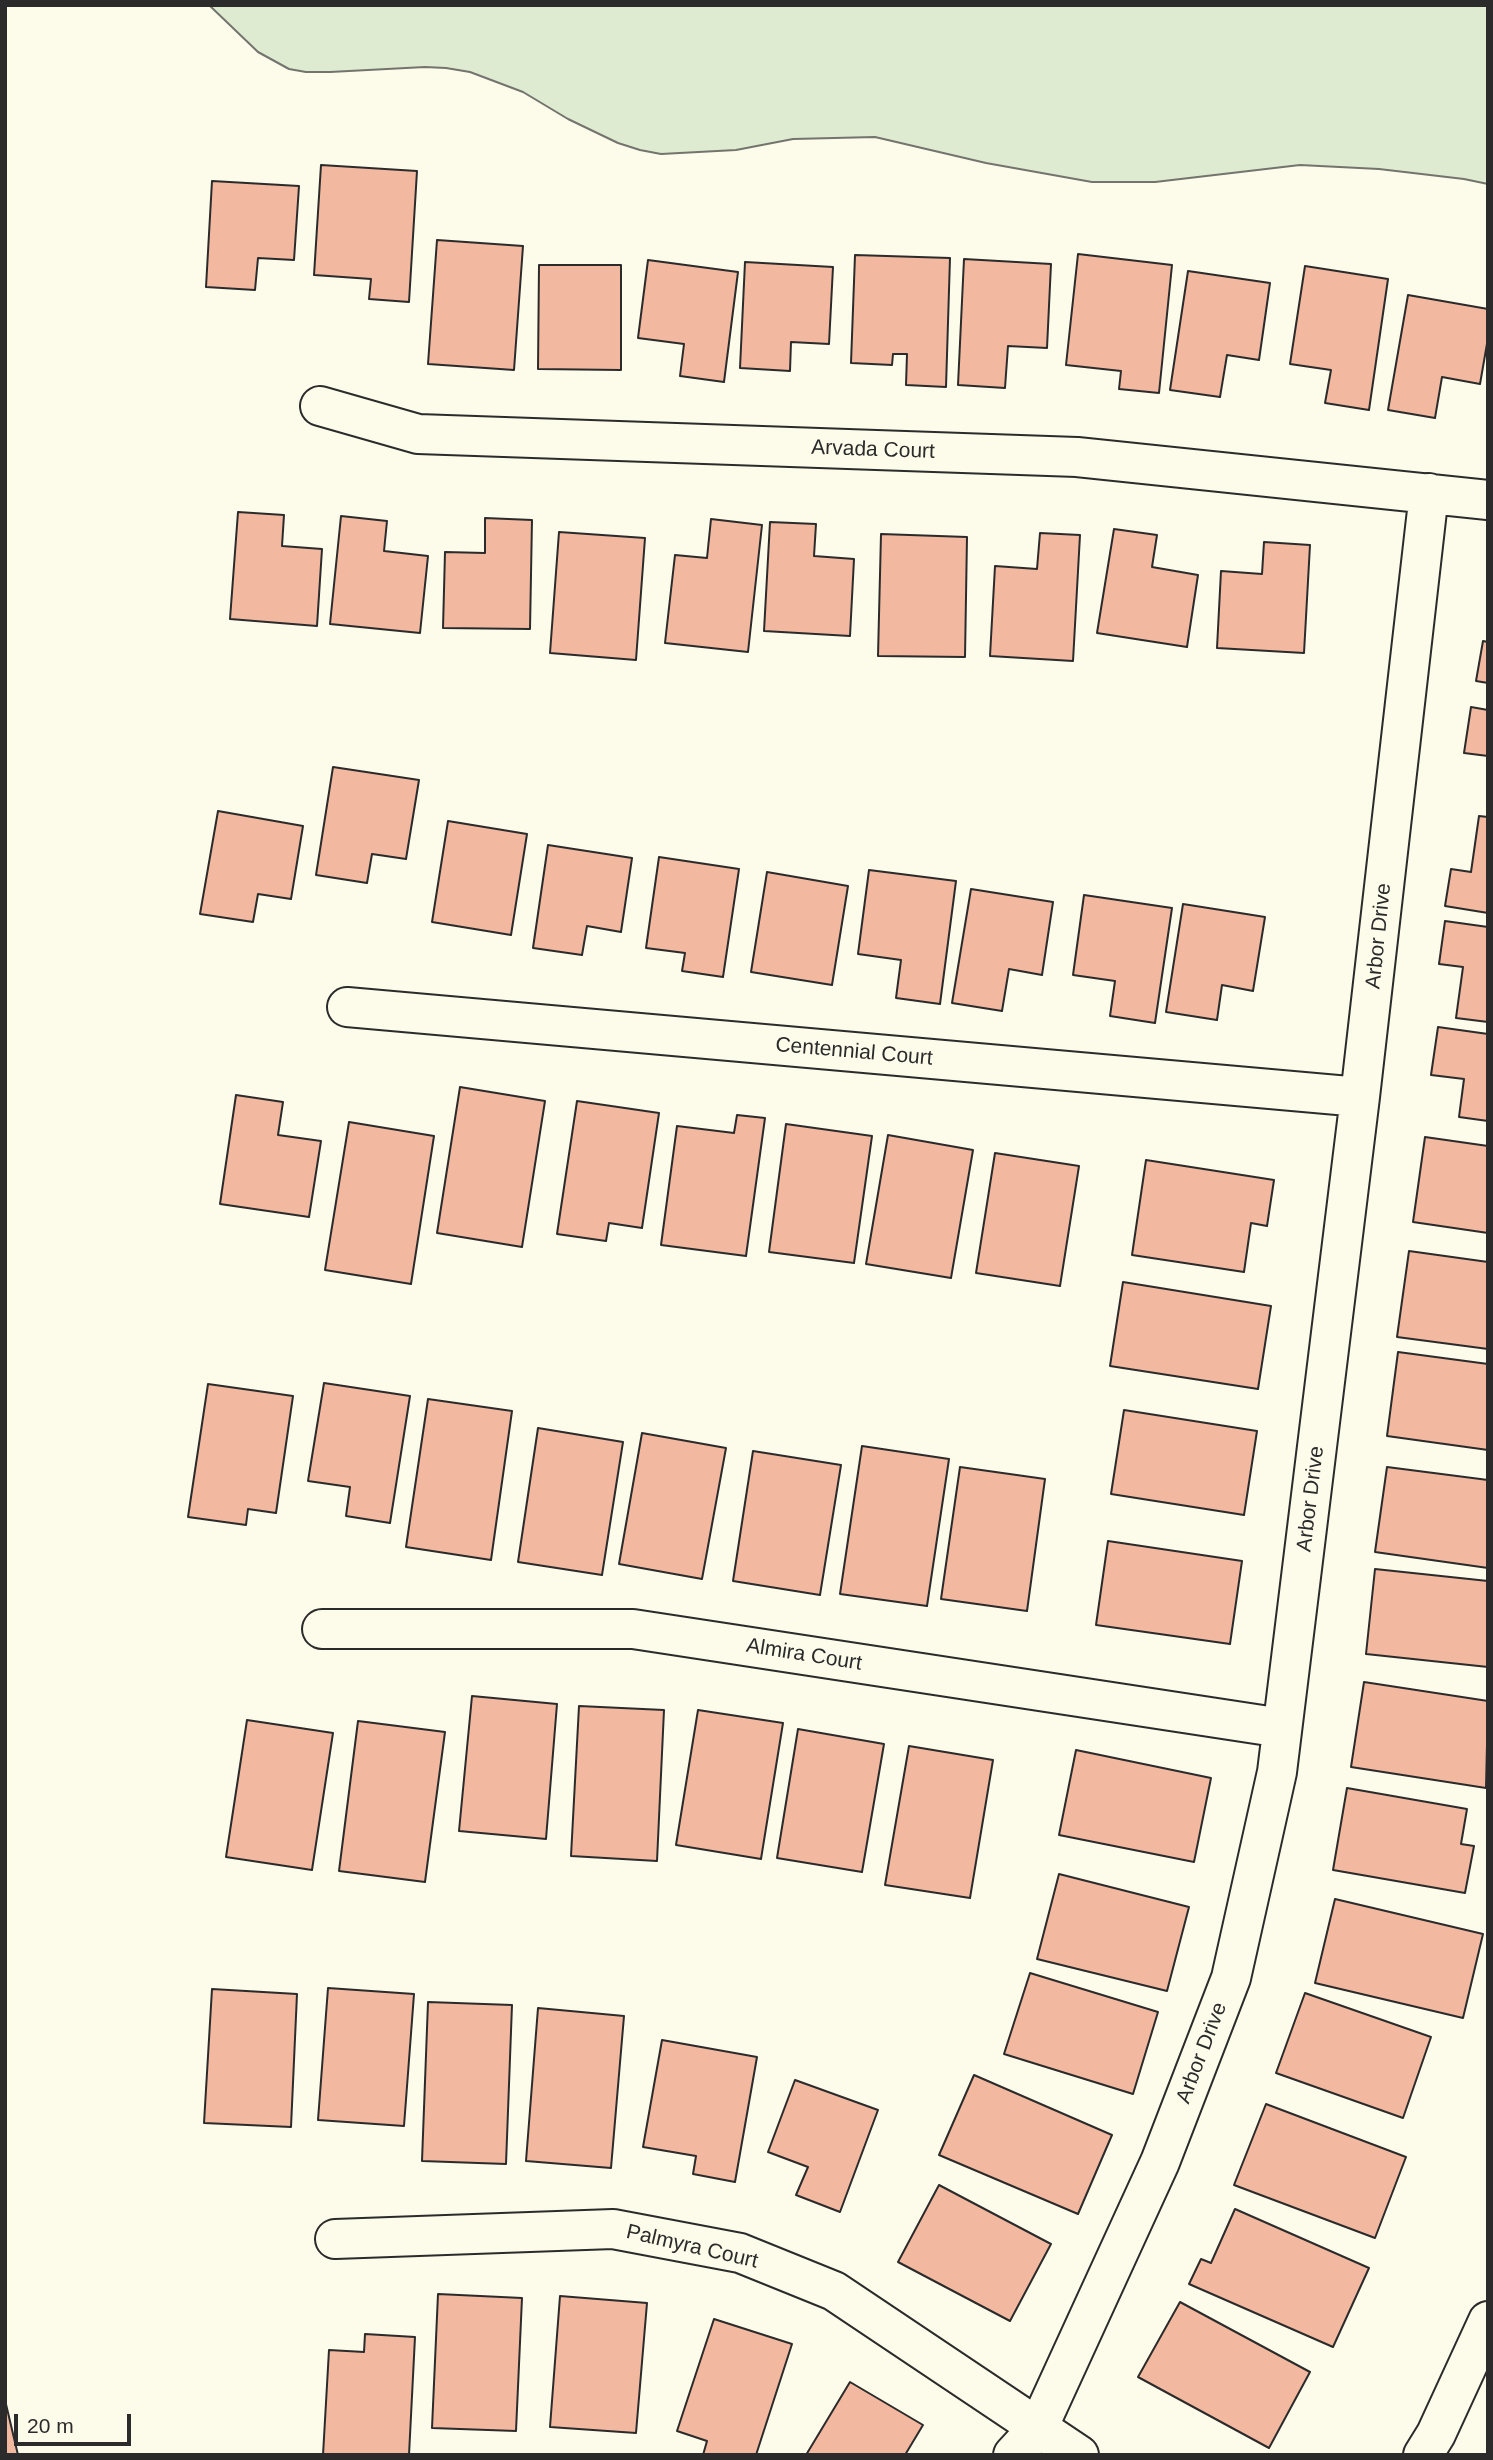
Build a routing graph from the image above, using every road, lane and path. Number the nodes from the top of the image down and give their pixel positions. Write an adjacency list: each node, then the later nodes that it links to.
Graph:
1 (320, 406): 2 (street, Arvada Court)
2 (1429, 493): 3 (street, Arvada Court); 5 (street, Arbor Drive)
3 (1488, 500)
4 (347, 1007): 5 (street, Centennial Court)
5 (1360, 1097): 7 (street, Arbor Drive)
6 (322, 1629): 7 (street, Almira Court)
7 (1282, 1728): 10 (street, Arbor Drive)
8 (335, 2239): 10 (street, Palmyra Court)
9 (1488, 2321): 12 (street)
10 (1026, 2441): 11 (street, Palmyra Court)
11 (1079, 2455)
12 (1423, 2455)

